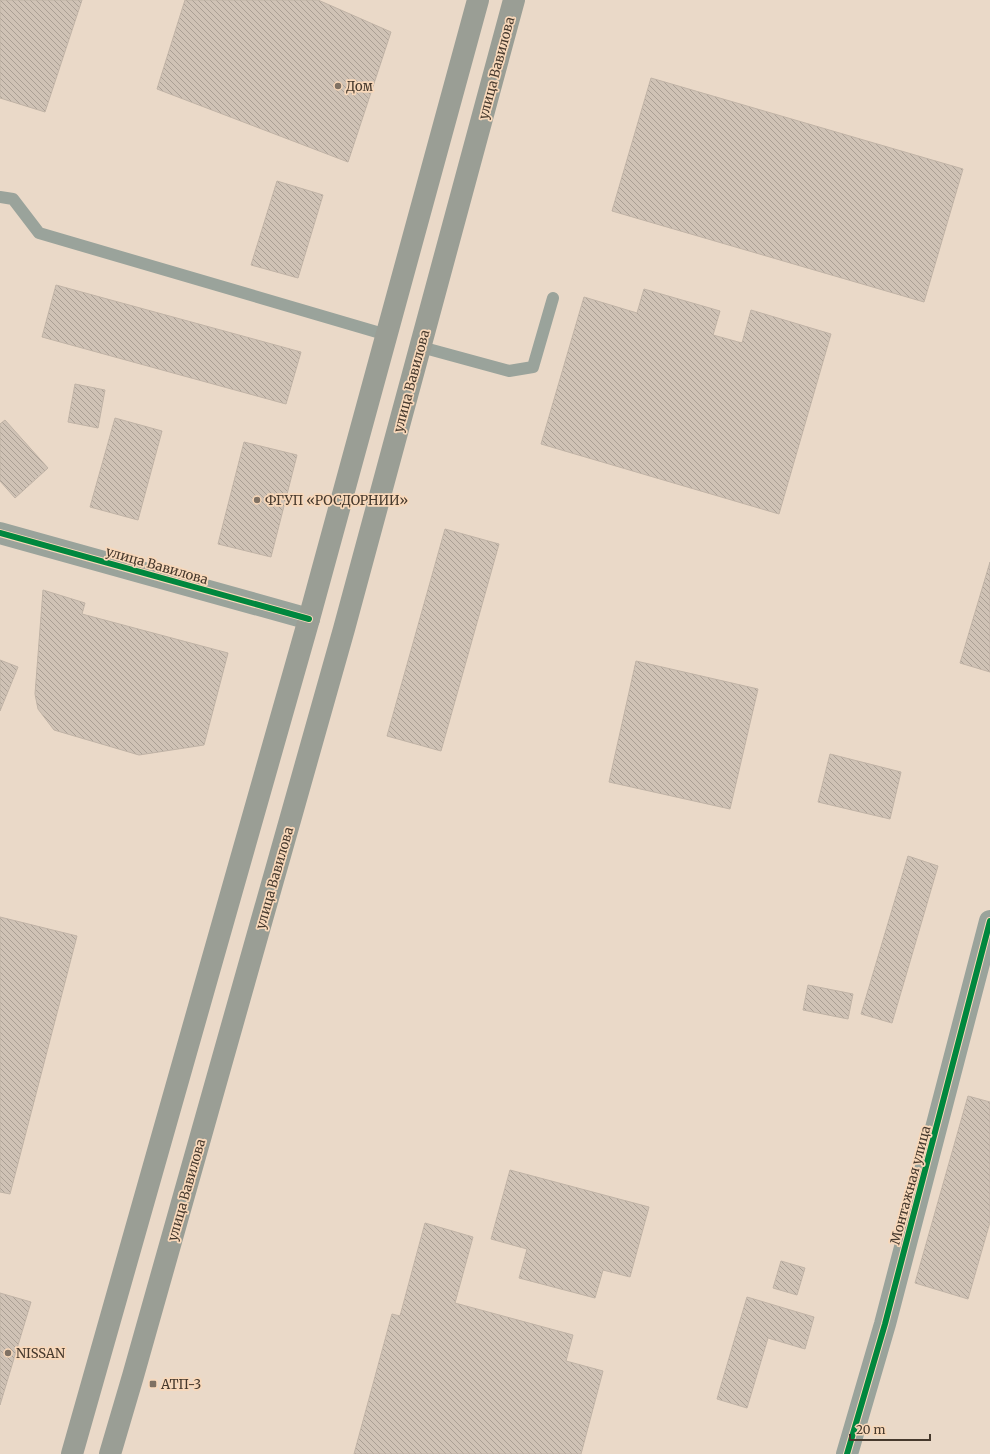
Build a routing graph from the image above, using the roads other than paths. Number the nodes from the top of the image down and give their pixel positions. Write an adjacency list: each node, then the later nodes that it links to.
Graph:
1 (478, 0): 5 (main road)
2 (514, 0): 6 (main road, улица Вавилова)
3 (0, 197): 5 (lane)
4 (554, 298): 6 (lane)
5 (387, 335): 8 (main road)
6 (420, 347): 11 (main road, улица Вавилова)
7 (0, 532): 8 (street, улица Вавилова)
8 (309, 619): 10 (main road)
9 (990, 921): 12 (street, Монтажная улица)
10 (72, 1454)
11 (110, 1454)
12 (847, 1454)

